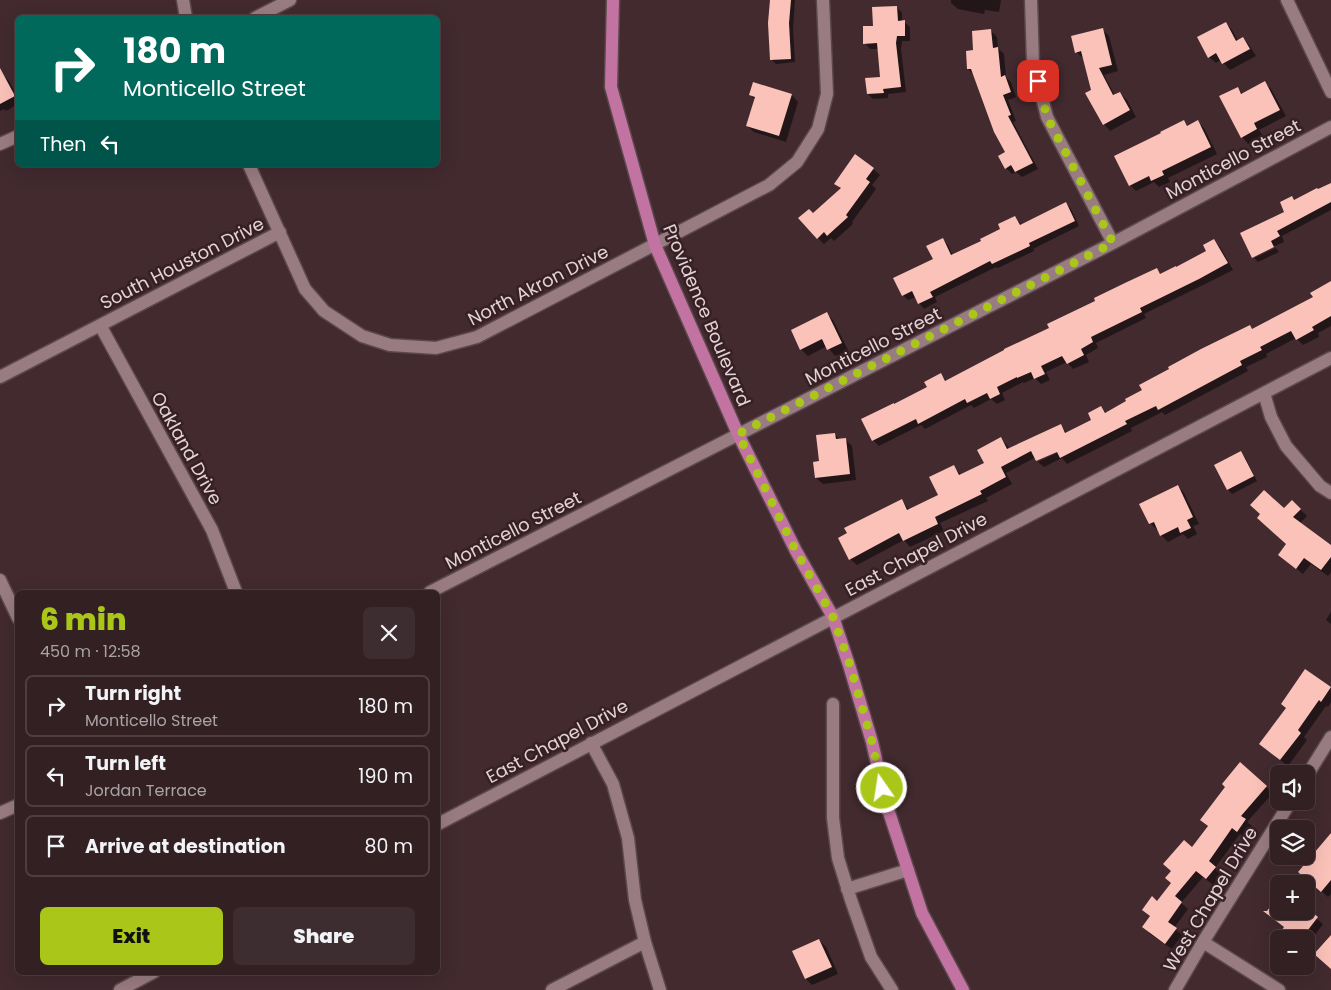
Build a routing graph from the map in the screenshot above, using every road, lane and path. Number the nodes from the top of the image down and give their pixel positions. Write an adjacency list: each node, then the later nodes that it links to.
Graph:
1 (184, 0): 7 (street)
2 (290, 0): 8 (street)
3 (613, 0): 16 (main road, Providence Boulevard)
4 (823, 0): 16 (street, North Akron Drive)
5 (1031, 0): 15 (street)
6 (1288, 0): 9 (street)
7 (186, 15)
8 (261, 15)
9 (1331, 92)
10 (1331, 127): 15 (street, Monticello Street)
11 (15, 137): 12 (street)
12 (0, 144)
13 (250, 167): 14 (street, North Akron Drive)
14 (280, 232): 16 (street, North Akron Drive); 17 (street, South Houston Drive)
15 (1113, 243): 21 (street, Monticello Street)
16 (655, 245): 21 (main road, Providence Boulevard)
17 (100, 325): 19 (street, South Houston Drive); 24 (street, Oakland Drive)
18 (1331, 358): 20 (street, East Chapel Drive)
19 (0, 377)
20 (1264, 393): 22 (street); 27 (street, East Chapel Drive)
21 (738, 434): 25 (street, Monticello Street); 27 (main road, Providence Boulevard)
22 (1331, 493)
23 (0, 580): 26 (street)
24 (235, 590)
25 (434, 590)
26 (15, 612)
27 (833, 617): 30 (street, East Chapel Drive); 36 (main road, Providence Boulevard)
28 (833, 704): 37 (street)
29 (1331, 737): 31 (street)
30 (591, 743): 35 (street, East Chapel Drive); 38 (street)
31 (1314, 765)
32 (15, 806): 34 (street)
33 (1285, 810): 39 (street, West Chapel Drive)
34 (0, 813)
35 (440, 823)
36 (908, 870): 37 (street); 45 (main road, Providence Boulevard)
37 (847, 889): 44 (street)
38 (645, 942): 42 (street); 43 (street)
39 (1203, 942): 46 (street, West Chapel Drive); 47 (street)
40 (148, 975): 41 (street)
41 (120, 990)
42 (552, 990)
43 (660, 990)
44 (892, 990)
45 (963, 990)
46 (1175, 990)
47 (1279, 990)

